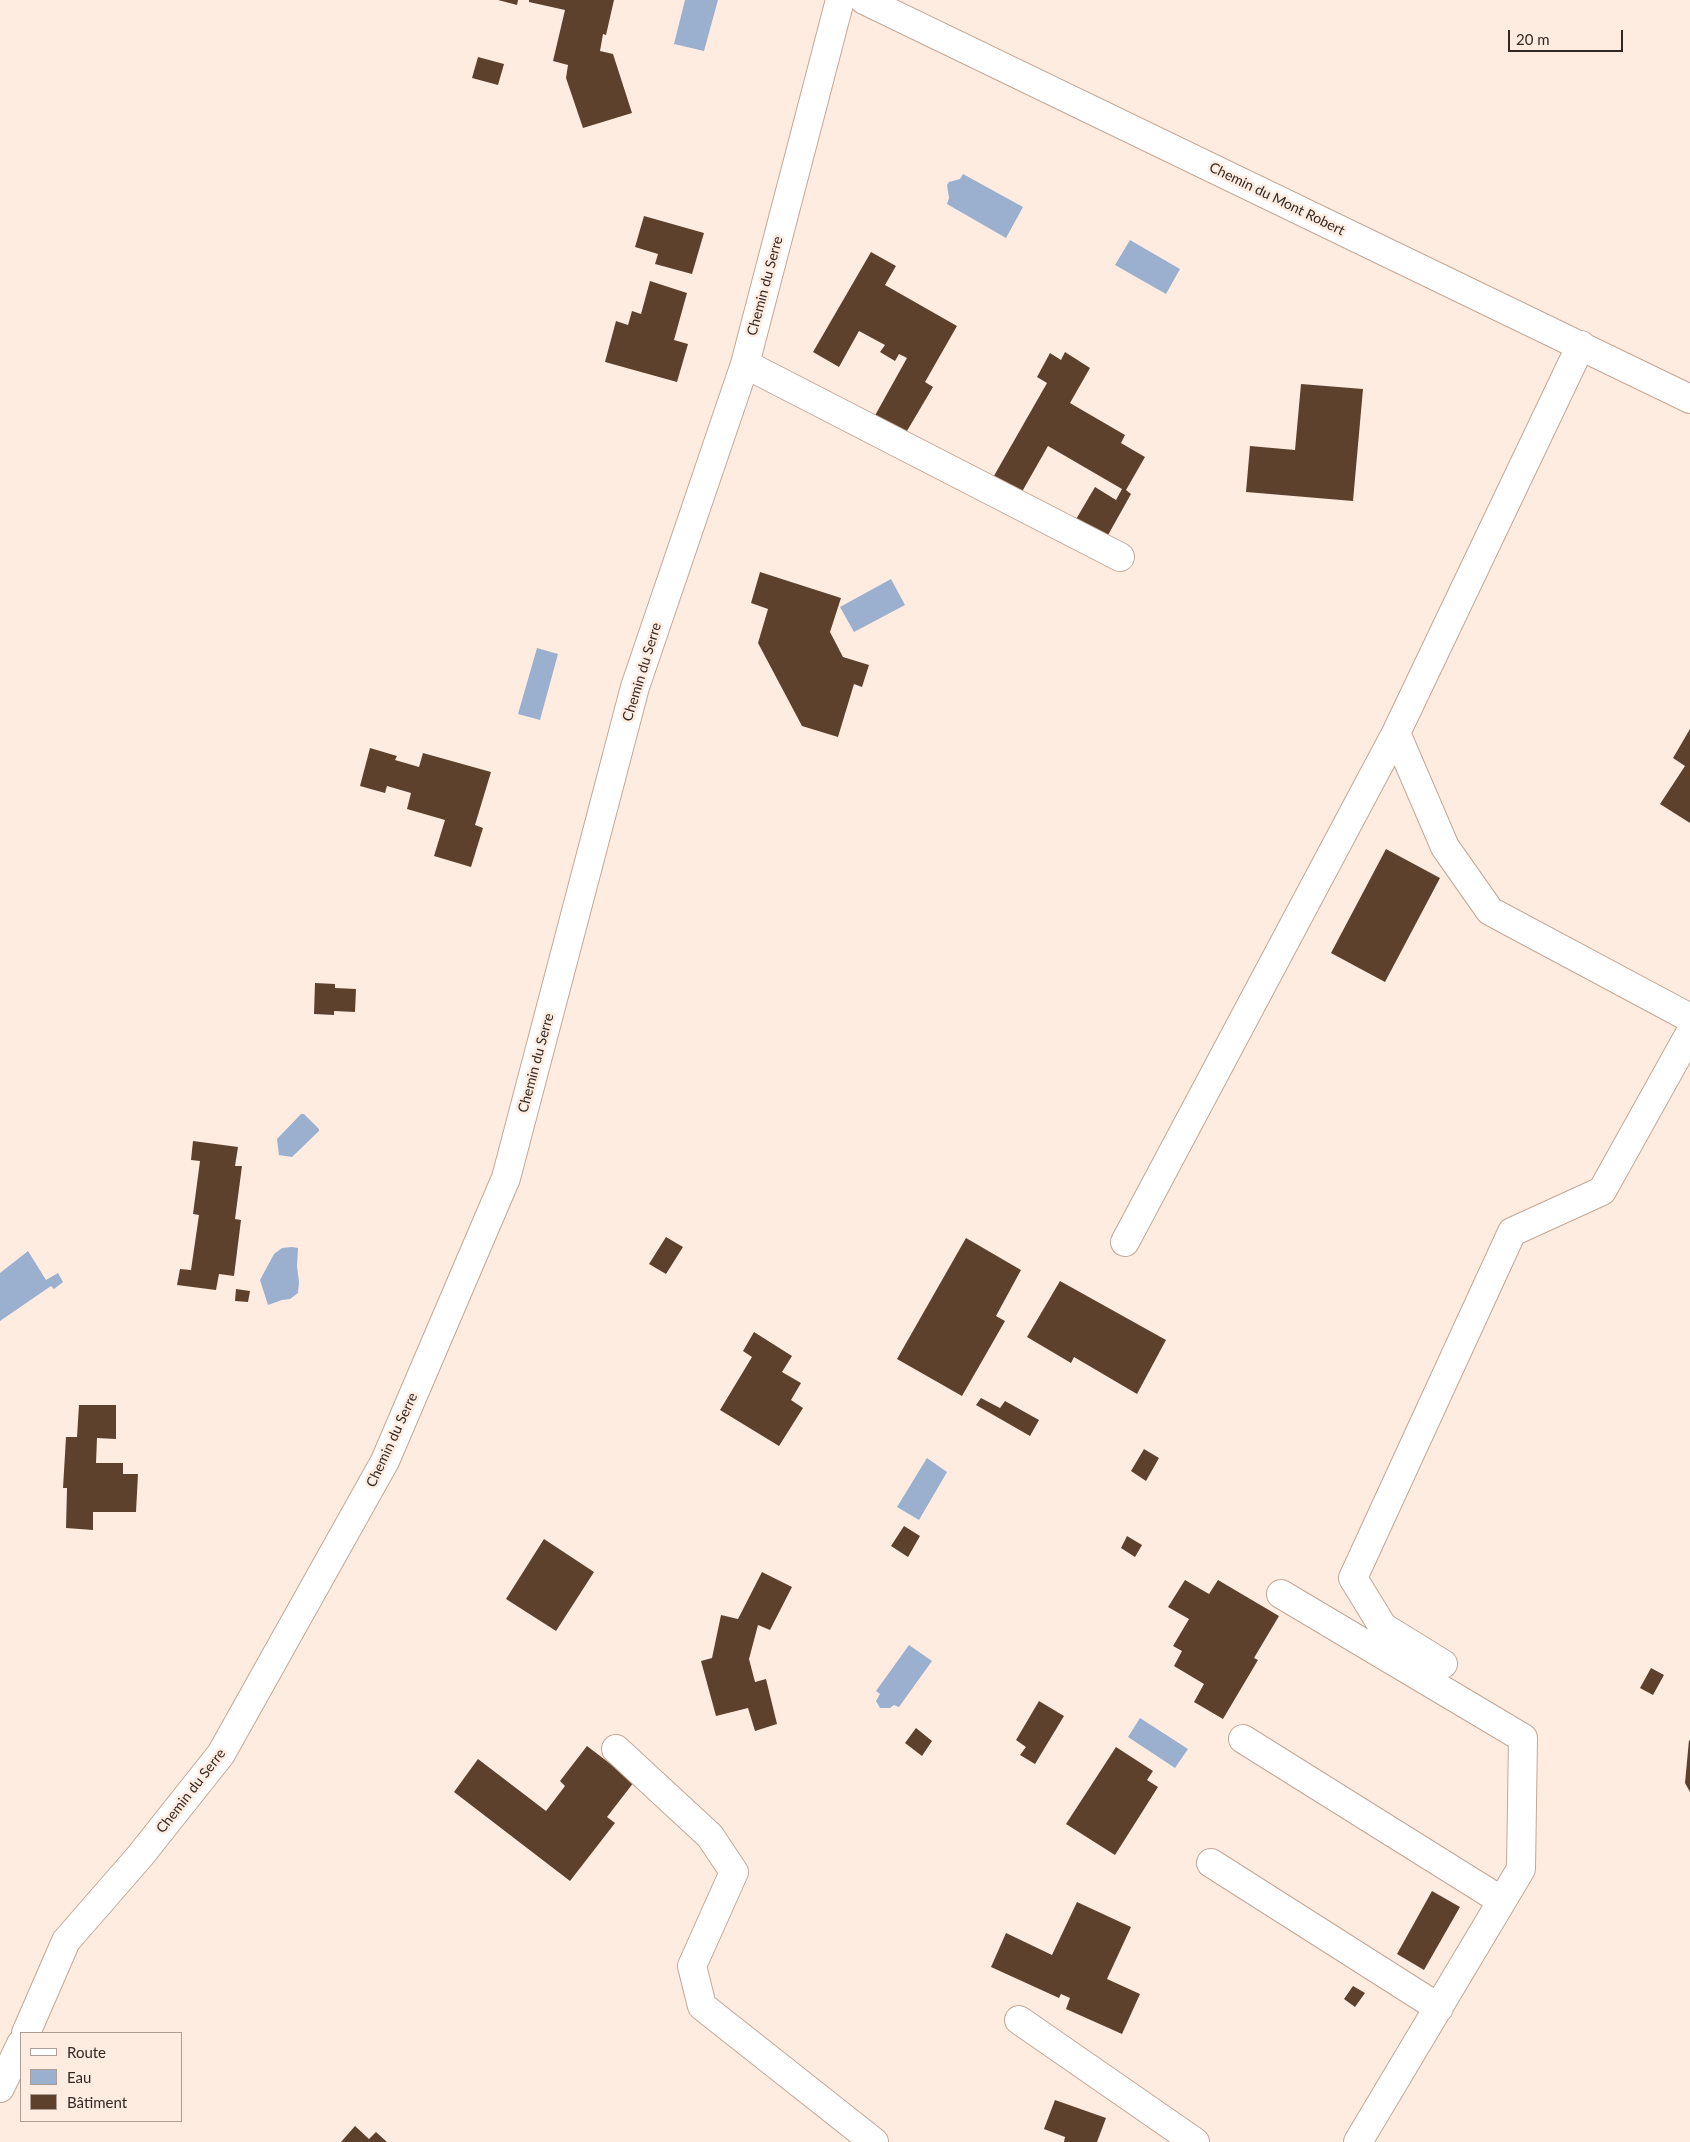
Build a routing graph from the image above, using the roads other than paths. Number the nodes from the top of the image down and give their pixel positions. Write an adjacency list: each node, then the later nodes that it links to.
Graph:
1 (840, 0): 4 (street, Chemin du Serre)
2 (864, 0): 3 (street, Chemin du Mont Robert)
3 (1581, 346): 5 (street, Chemin du Mont Robert); 7 (street)
4 (745, 364): 6 (street); 19 (street, Chemin du Serre)
5 (1690, 398)
6 (1120, 557)
7 (1396, 732): 8 (street); 10 (street)
8 (1690, 1018)
9 (1690, 1032): 12 (street)
10 (1125, 1242)
11 (1281, 1594): 16 (street)
12 (1443, 1664)
13 (1243, 1739): 16 (street)
14 (616, 1749): 22 (street)
15 (1211, 1863): 17 (street)
16 (1502, 1901): 17 (street)
17 (1439, 2008): 24 (street)
18 (1019, 2020): 23 (street)
19 (26, 2032)
20 (20, 2046): 21 (street)
21 (0, 2088)
22 (874, 2142)
23 (1195, 2142)
24 (1358, 2142)

